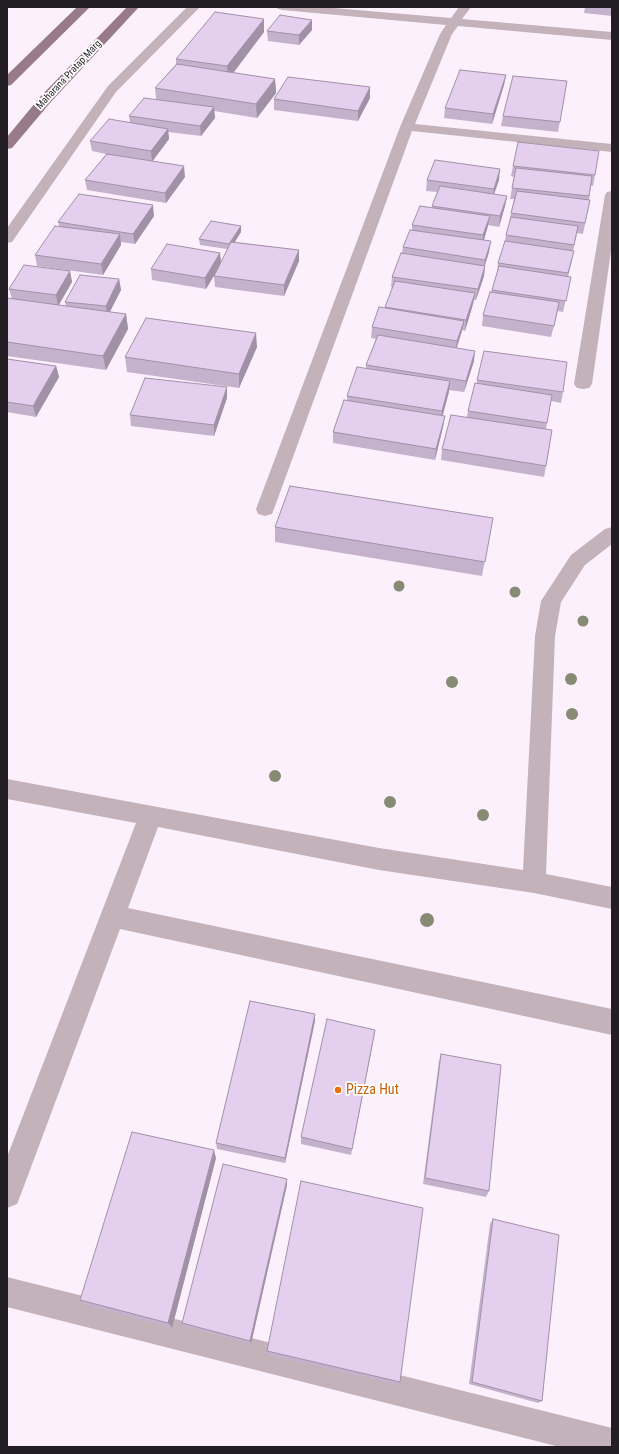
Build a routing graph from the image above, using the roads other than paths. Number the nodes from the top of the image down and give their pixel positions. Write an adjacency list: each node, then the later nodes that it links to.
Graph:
1 (84, 7): 8 (main road)
2 (133, 7): 10 (main road, Maharana Pratap Marg)
3 (194, 7): 13 (street)
4 (282, 7): 6 (street)
5 (465, 7): 6 (street)
6 (454, 22): 7 (street); 9 (street)
7 (612, 36)
8 (7, 82)
9 (406, 127): 11 (street); 15 (street)
10 (7, 145)
11 (612, 148)
12 (612, 194): 14 (street)
13 (7, 239)
14 (584, 384)
15 (265, 509)
16 (612, 534): 19 (street)
17 (7, 789): 18 (street)
18 (150, 817): 19 (street); 21 (street)
19 (534, 882): 20 (street)
20 (612, 898)
21 (113, 916): 22 (street); 23 (street)
22 (612, 1022)
23 (7, 1194)
24 (7, 1292): 25 (street)
25 (612, 1444)

